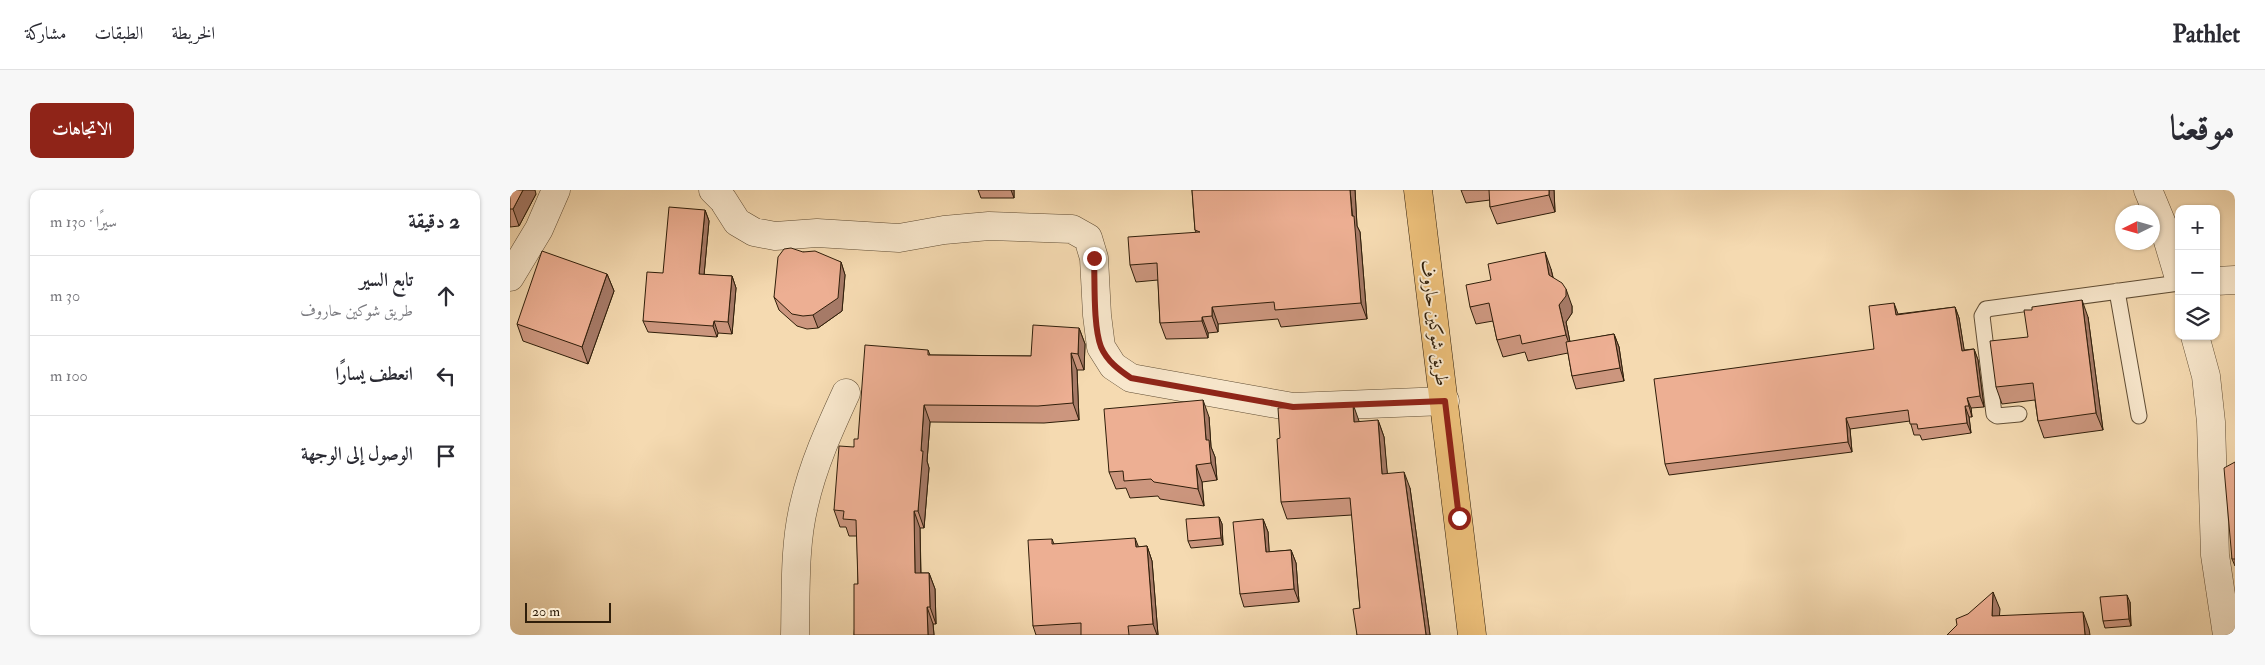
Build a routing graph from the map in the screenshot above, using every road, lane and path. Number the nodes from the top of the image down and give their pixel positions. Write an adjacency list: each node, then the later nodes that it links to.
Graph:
1 (556, 190): 6 (street)
2 (713, 190): 13 (street)
3 (1418, 190): 13 (main road, طريق شوكين حاروف)
4 (2148, 190): 5 (street)
5 (2175, 265)
6 (510, 277)
7 (2235, 280): 8 (street)
8 (2220, 281)
9 (2175, 283): 10 (lane)
10 (2117, 292): 14 (lane); 15 (lane)
11 (2196, 340): 18 (street)
12 (846, 394): 16 (street)
13 (1445, 401): 17 (main road, طريق شوكين حاروف)
14 (2020, 414)
15 (2139, 416)
16 (795, 635)
17 (1472, 635)
18 (2227, 635)

